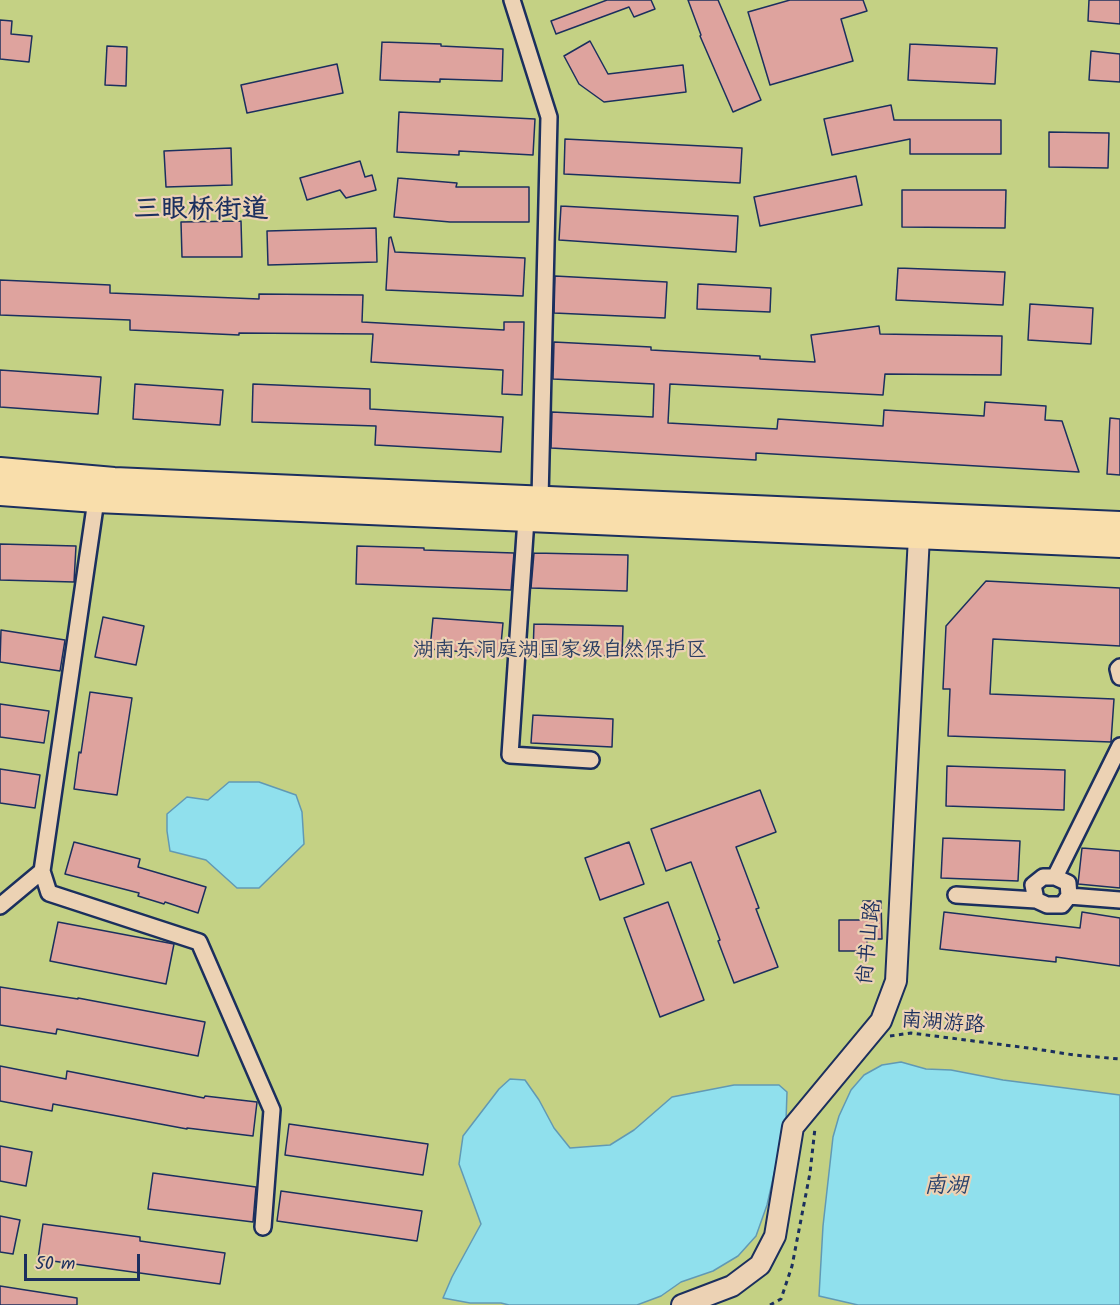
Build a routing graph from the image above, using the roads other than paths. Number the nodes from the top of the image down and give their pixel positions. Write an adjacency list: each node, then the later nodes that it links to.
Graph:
1 (512, 0): 4 (street)
2 (0, 470): 4 (main road)
3 (0, 493): 5 (main road)
4 (540, 499): 7 (main road)
5 (96, 500): 6 (main road); 14 (street)
6 (526, 519): 8 (main road); 13 (street)
7 (1120, 524)
8 (919, 536): 9 (main road); 22 (street, 尚书山路)
9 (1120, 544)
10 (1120, 667): 11 (street)
11 (1120, 677)
12 (1120, 746): 15 (street)
13 (591, 760)
14 (42, 872): 20 (street); 21 (street)
15 (1056, 877): 17 (street); 18 (street)
16 (956, 895): 18 (street)
17 (1069, 896): 18 (street); 19 (street)
18 (1036, 900)
19 (1120, 900)
20 (0, 906)
21 (263, 1227)
22 (682, 1305)

